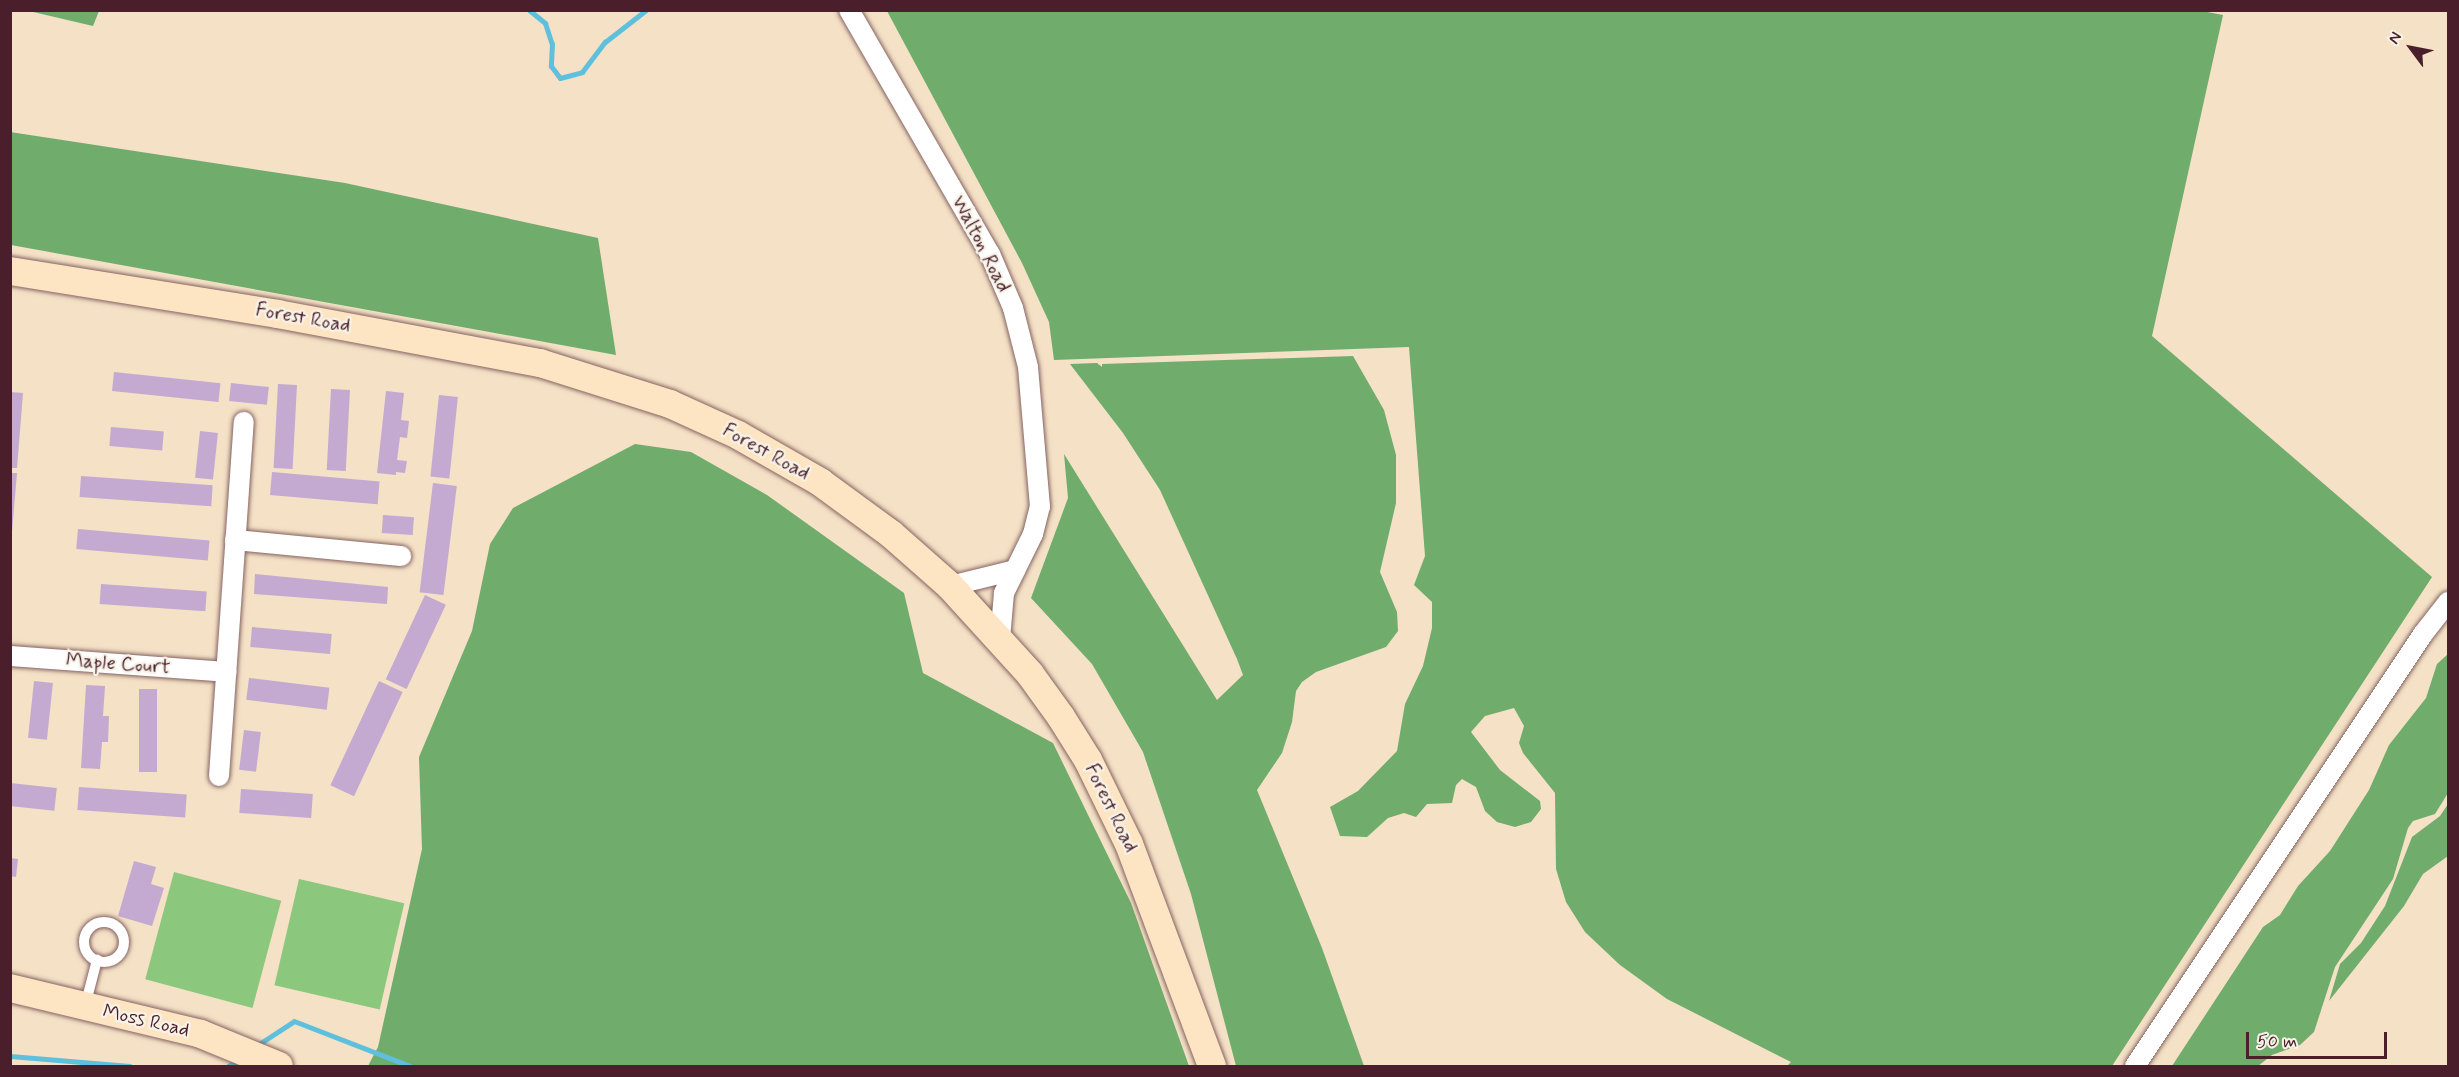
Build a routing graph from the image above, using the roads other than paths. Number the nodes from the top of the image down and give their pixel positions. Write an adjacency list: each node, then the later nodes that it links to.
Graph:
1 (849, 10): 6 (street, Walton Road)
2 (16, 278): 7 (street, Forest Road)
3 (244, 422): 4 (street)
4 (236, 540): 5 (street); 11 (street)
5 (401, 556)
6 (1015, 570): 7 (street); 9 (street, Walton Road)
7 (950, 586): 9 (street, Forest Road)
8 (2448, 602): 18 (street)
9 (1000, 639): 17 (street, Forest Road)
10 (10, 656): 11 (street, Maple Court)
11 (226, 672): 12 (street)
12 (219, 776)
13 (97, 960): 15 (lane)
14 (10, 988): 15 (street, Moss Road)
15 (85, 1007): 16 (street, Moss Road)
16 (256, 1057)
17 (1212, 1066)
18 (2135, 1066)

